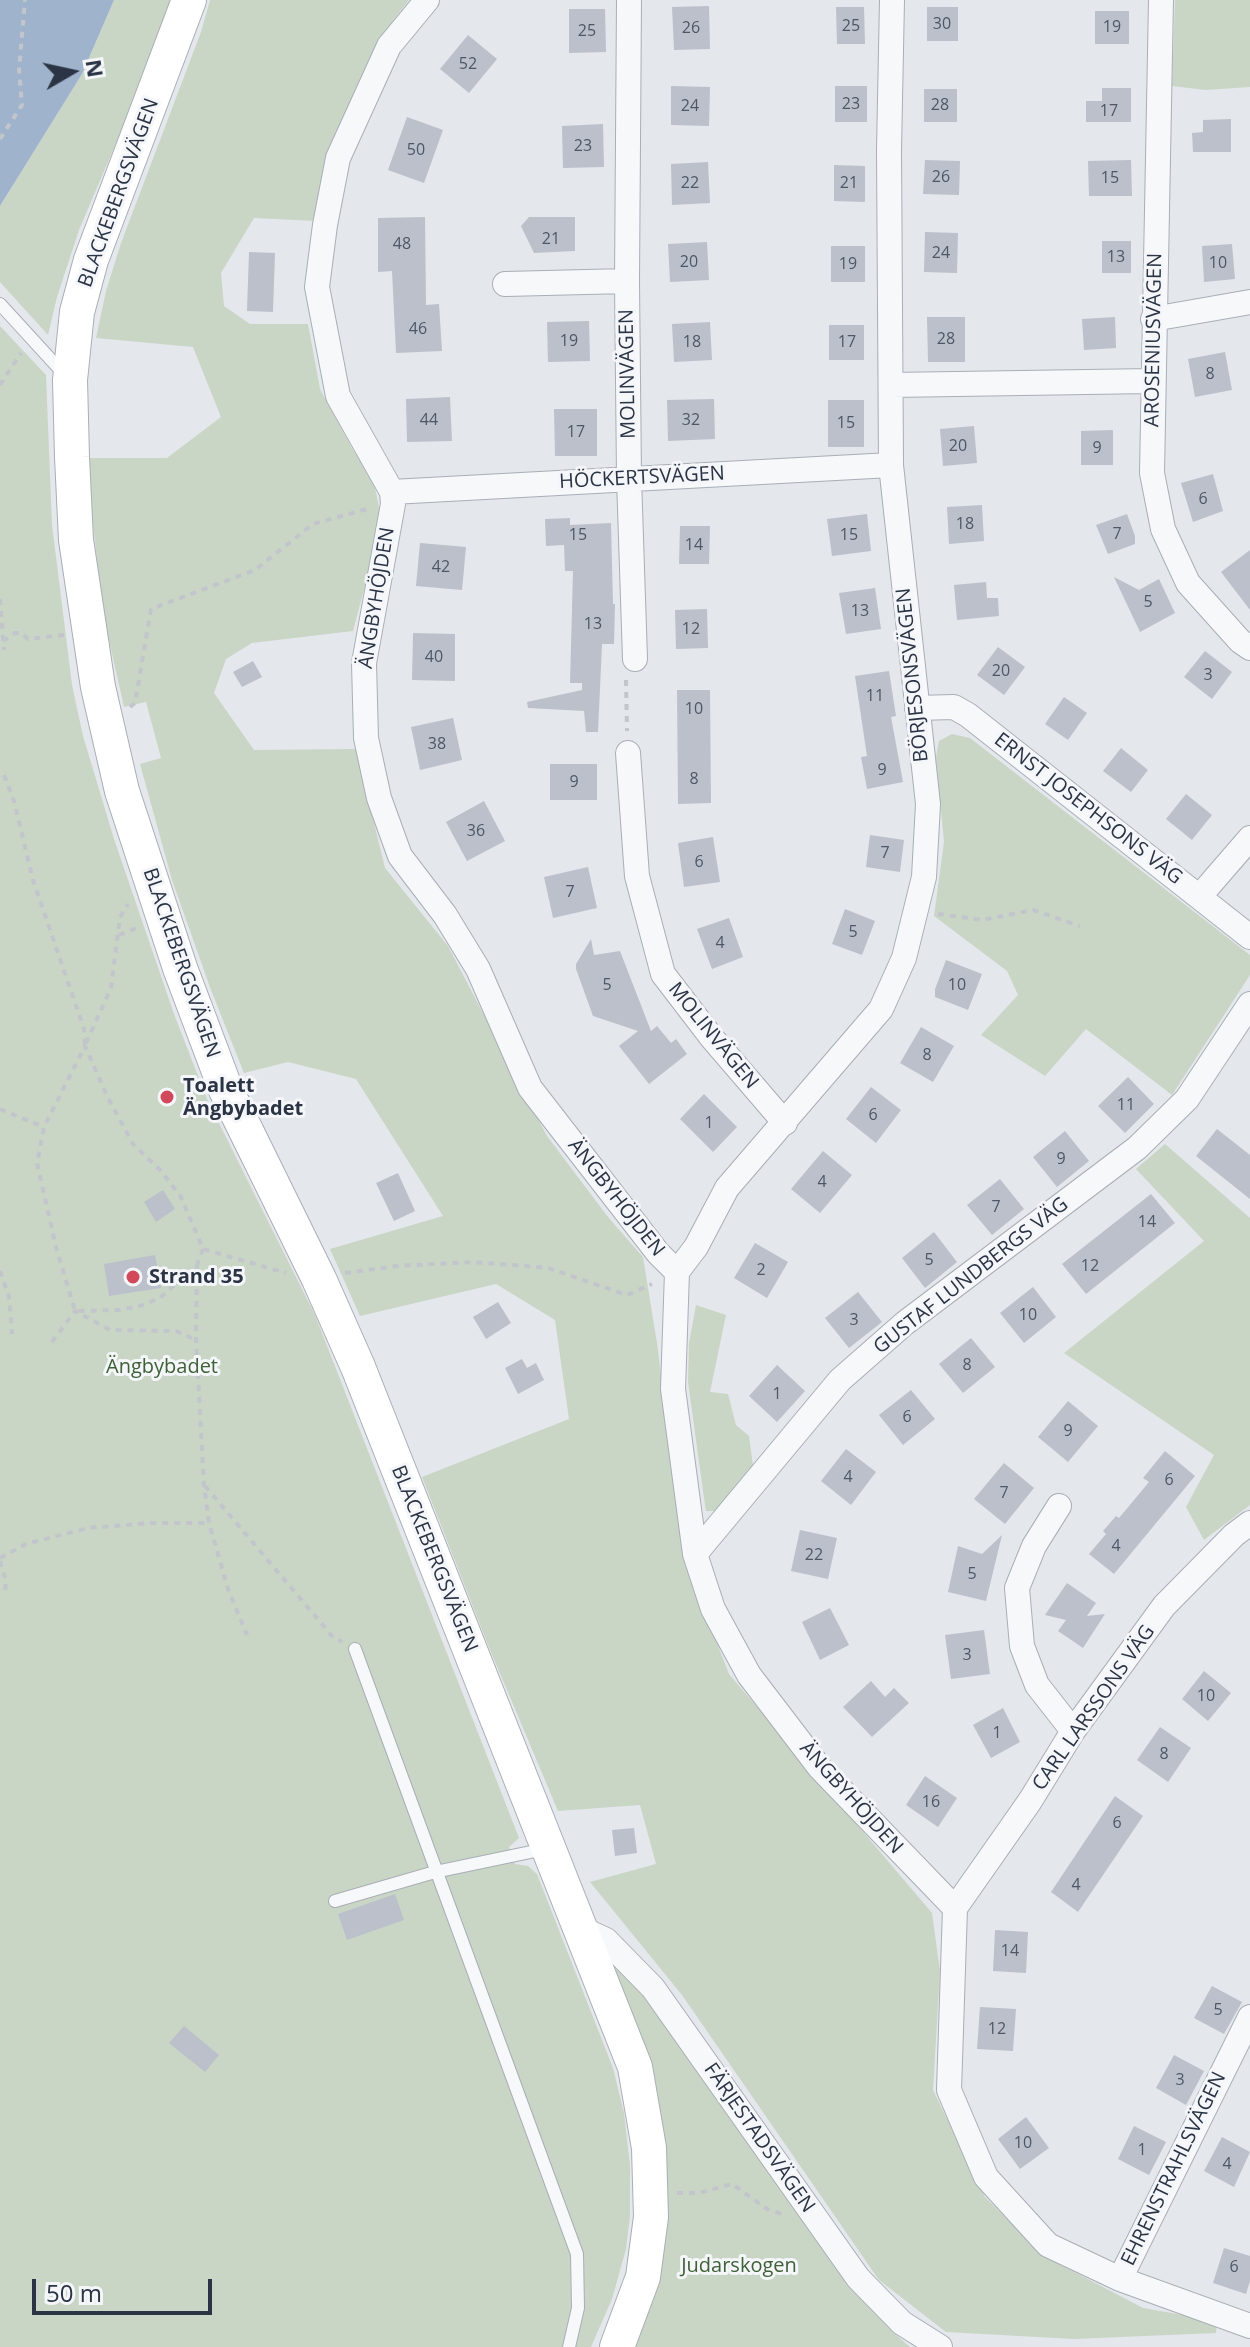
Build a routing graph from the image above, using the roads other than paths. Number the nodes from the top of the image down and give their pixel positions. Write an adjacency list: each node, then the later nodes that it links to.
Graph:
1 (189, 0): 11 (street, BLACKEBERGSVÄGEN)
2 (427, 0): 16 (street)
3 (629, 0): 6 (street, MOLINVÄGEN)
4 (892, 0): 13 (street, BÖRJESONSVÄGEN)
5 (1161, 0): 10 (street, AROSENIUSVÄGEN)
6 (627, 281): 7 (street, MOLINVÄGEN); 15 (street, MOLINVÄGEN)
7 (505, 284)
8 (1250, 302): 10 (street)
9 (0, 304): 11 (lane)
10 (1153, 319): 12 (street, AROSENIUSVÄGEN)
11 (70, 380): 32 (street, BLACKEBERGSVÄGEN)
12 (1152, 381): 13 (street); 17 (street, AROSENIUSVÄGEN)
13 (891, 385): 14 (street, BÖRJESONSVÄGEN)
14 (891, 465): 15 (street, HÖCKERTSVÄGEN); 19 (street, BÖRJESONSVÄGEN)
15 (629, 478): 16 (street, HÖCKERTSVÄGEN); 18 (street, MOLINVÄGEN)
16 (392, 492): 26 (street, ÄNGBYHÖJDEN)
17 (1250, 648)
18 (635, 659)
19 (917, 708): 22 (street, ERNST JOSEPHSONS VÄG); 25 (street, BÖRJESONSVÄGEN)
20 (628, 753): 25 (street, MOLINVÄGEN)
21 (1250, 838): 22 (street)
22 (1199, 897): 23 (street, ERNST JOSEPHSONS VÄG)
23 (1250, 937)
24 (1250, 1004): 29 (street, GUSTAF LUNDBERGS VÄG)
25 (785, 1123): 26 (street, BÖRJESONSVÄGEN)
26 (677, 1272): 29 (street, ÄNGBYHÖJDEN)
27 (1059, 1506): 31 (street)
28 (1250, 1523): 31 (street, CARL LARSSONS VÄG)
29 (695, 1554): 35 (street, ÄNGBYHÖJDEN)
30 (355, 1649): 33 (lane)
31 (1073, 1731): 35 (street, CARL LARSSONS VÄG)
32 (548, 1848): 33 (lane); 36 (street, BLACKEBERGSVÄGEN)
33 (435, 1872): 34 (lane); 40 (lane)
34 (335, 1901)
35 (955, 1908): 38 (street)
36 (580, 1928): 41 (street, BLACKEBERGSVÄGEN); 42 (street, FÄRJESTADSVÄGEN)
37 (1250, 2017): 38 (street, EHRENSTRAHLSVÄGEN)
38 (1120, 2279): 39 (street)
39 (1250, 2326)
40 (569, 2347)
41 (617, 2347)
42 (940, 2347)

